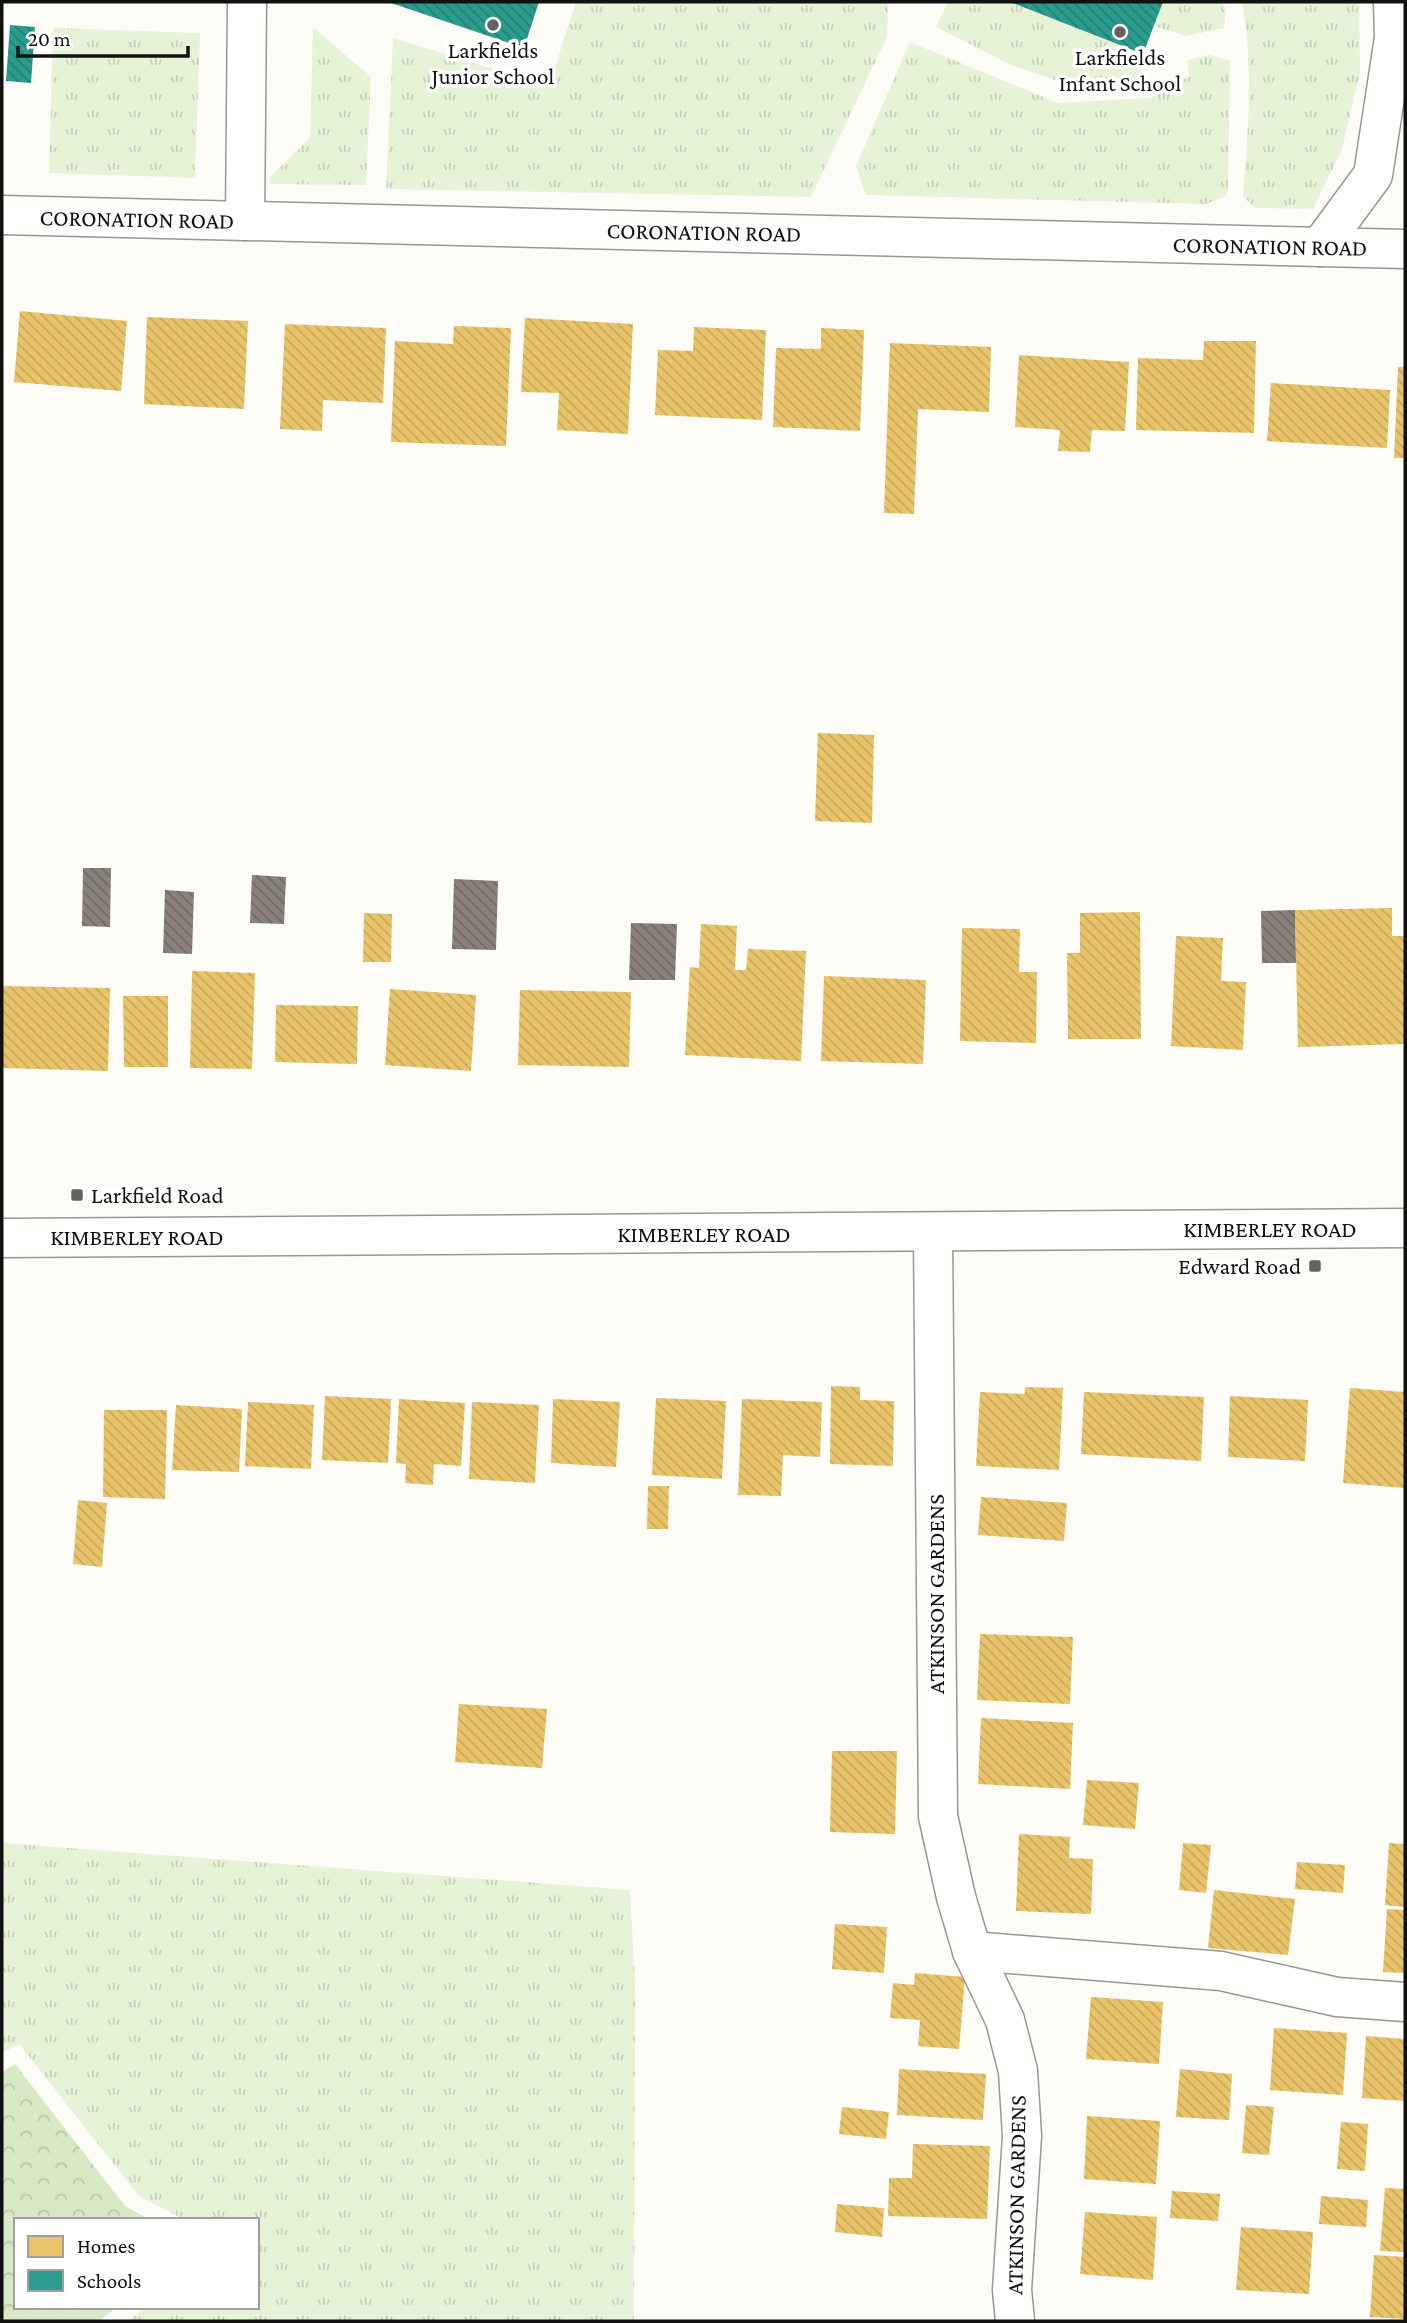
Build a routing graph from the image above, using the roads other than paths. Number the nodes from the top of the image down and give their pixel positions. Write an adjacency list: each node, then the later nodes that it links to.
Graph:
1 (247, 2): 4 (street)
2 (1393, 2): 5 (street)
3 (2, 215): 4 (street, CORONATION ROAD)
4 (245, 221): 5 (street, CORONATION ROAD)
5 (1320, 247): 6 (street, CORONATION ROAD)
6 (1405, 249)
7 (1405, 1228): 8 (street, KIMBERLEY ROAD)
8 (933, 1232): 9 (street, KIMBERLEY ROAD); 10 (street, ATKINSON GARDENS)
9 (2, 1238)
10 (972, 1951): 11 (street); 12 (street, ATKINSON GARDENS)
11 (1405, 2002)
12 (1016, 2321)

